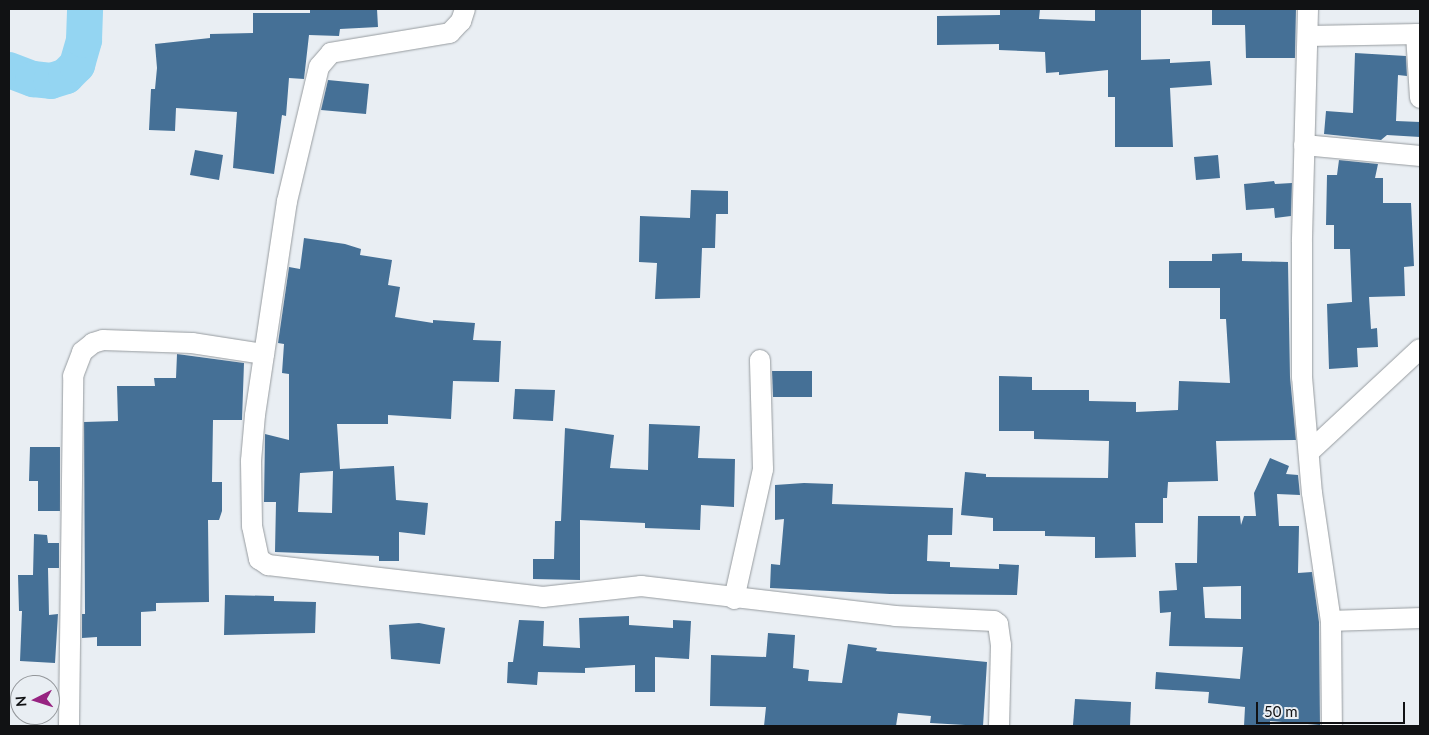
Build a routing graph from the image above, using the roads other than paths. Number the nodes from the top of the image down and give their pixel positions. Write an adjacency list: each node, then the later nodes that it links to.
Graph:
1 (465, 9): 9 (street)
2 (1308, 9): 4 (street)
3 (1418, 34): 4 (street); 5 (street)
4 (1308, 36): 6 (street)
5 (1420, 98)
6 (1304, 145): 7 (street); 11 (street)
7 (1420, 156)
8 (1420, 349): 11 (street)
9 (264, 354): 12 (street); 15 (street)
10 (760, 360): 12 (street)
11 (1309, 452): 14 (street)
12 (734, 599): 16 (street)
13 (1420, 618): 14 (street)
14 (1331, 621): 17 (street)
15 (69, 726)
16 (999, 726)
17 (1332, 726)

